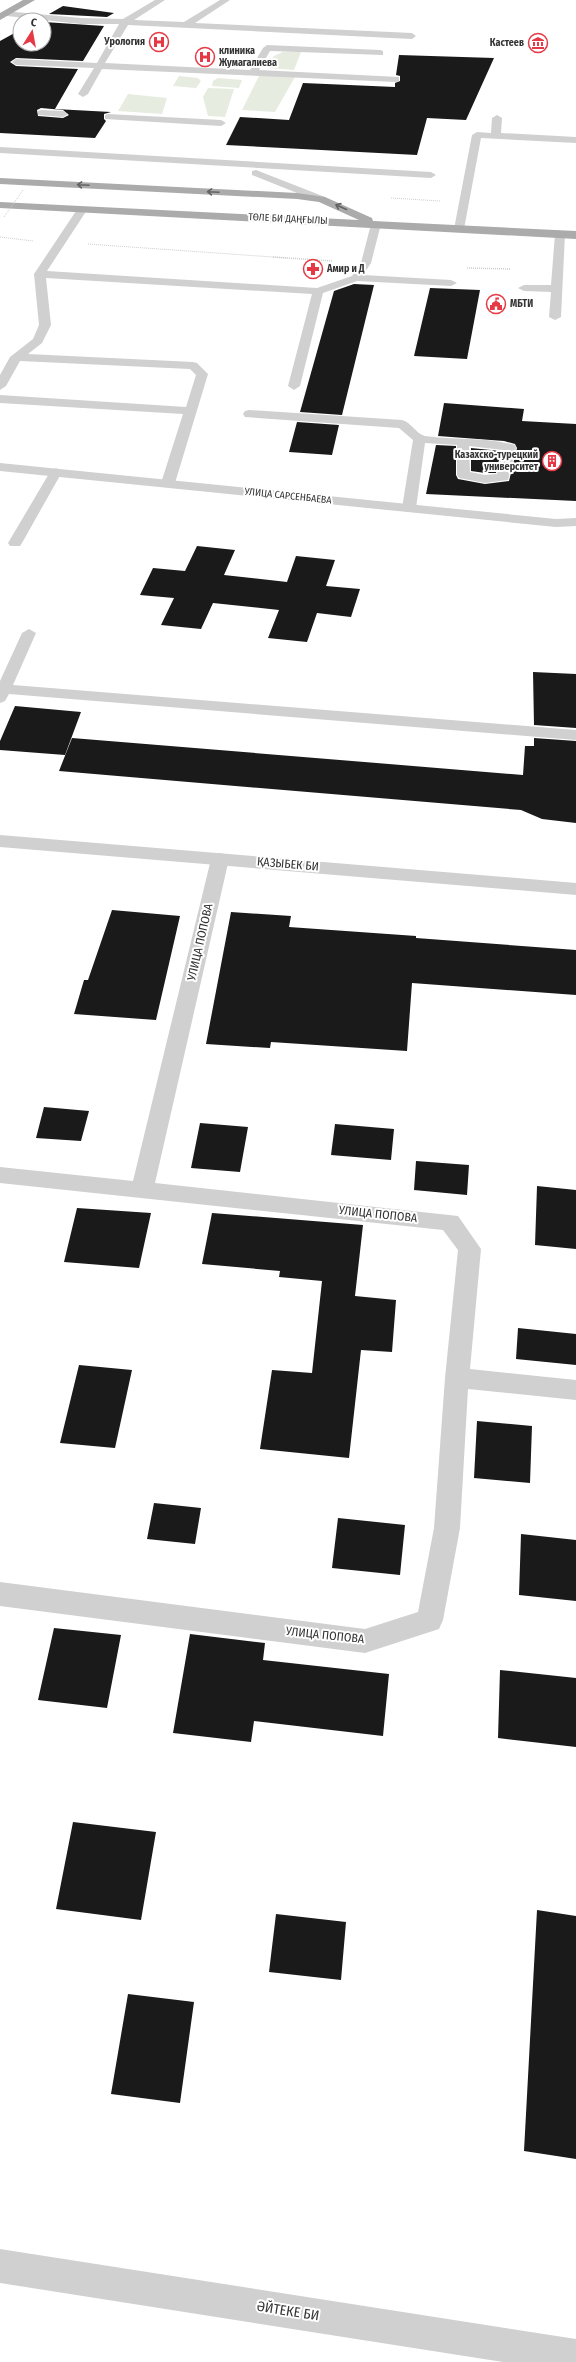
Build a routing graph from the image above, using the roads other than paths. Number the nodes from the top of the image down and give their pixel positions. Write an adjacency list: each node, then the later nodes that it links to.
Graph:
1 (30, 0): 4 (main road)
2 (161, 0): 5 (lane)
3 (226, 0): 6 (lane)
4 (2, 16): 5 (lane)
5 (125, 22): 6 (lane); 10 (lane)
6 (186, 25): 7 (lane)
7 (412, 36)
8 (380, 53): 11 (lane)
9 (16, 62): 10 (lane)
10 (98, 65): 11 (lane); 13 (lane)
11 (253, 72): 12 (lane)
12 (396, 79)
13 (83, 94)
14 (41, 113): 15 (lane)
15 (63, 114)
16 (108, 117): 18 (lane)
17 (497, 118): 19 (lane)
18 (221, 123)
19 (496, 136): 20 (lane); 29 (lane)
20 (576, 140)
21 (0, 150): 22 (lane)
22 (235, 165): 23 (lane); 25 (lane)
23 (431, 175)
24 (0, 181): 25 (main road, one-way to 24)
25 (321, 199): 28 (main road, one-way to 25)
26 (1, 209): 27 (main road, ТӨЛЕ БИ ДАҢҒЫЛЫ)
27 (82, 210): 28 (main road, ТӨЛЕ БИ ДАҢҒЫЛЫ); 32 (lane)
28 (376, 224): 29 (main road, ТӨЛЕ БИ ДАҢҒЫЛЫ); 33 (lane)
29 (459, 229): 30 (main road, ТӨЛЕ БИ ДАҢҒЫЛЫ)
30 (560, 234): 31 (main road, ТӨЛЕ БИ ДАҢҒЫЛЫ); 37 (lane)
31 (576, 235)
32 (40, 274): 36 (lane); 39 (lane)
33 (356, 278): 34 (lane); 36 (lane)
34 (451, 283)
35 (524, 288): 37 (lane)
36 (318, 290): 41 (lane)
37 (557, 290): 38 (lane)
38 (555, 318)
39 (16, 357): 40 (lane); 43 (lane)
40 (0, 386)
41 (294, 386)
42 (0, 399): 43 (lane)
43 (191, 411): 49 (lane)
44 (250, 414): 45 (lane)
45 (419, 439): 46 (lane); 50 (lane)
46 (463, 441)
47 (0, 467): 48 (street, УЛИЦА САРСЕНБАЕВА)
48 (56, 472): 49 (street, УЛИЦА САРСЕНБАЕВА); 52 (lane)
49 (168, 483): 50 (street, УЛИЦА САРСЕНБАЕВА)
50 (409, 508): 51 (street, УЛИЦА САРСЕНБАЕВА)
51 (576, 522)
52 (15, 543)
53 (29, 633): 54 (lane)
54 (2, 694): 55 (lane)
55 (576, 735)
56 (0, 841): 57 (street, ҚАЗЫБЕК БИ)
57 (220, 858): 58 (street, ҚАЗЫБЕК БИ); 60 (street, УЛИЦА ПОПОВА)
58 (576, 889)
59 (0, 1175): 60 (street, УЛИЦА ПОПОВА)
60 (142, 1190): 61 (street, УЛИЦА ПОПОВА)
61 (457, 1378): 62 (street); 63 (street, УЛИЦА ПОПОВА)
62 (576, 1390)
63 (0, 1594)
64 (0, 2266): 65 (street, ӘЙТЕКЕ БИ)
65 (576, 2356)

